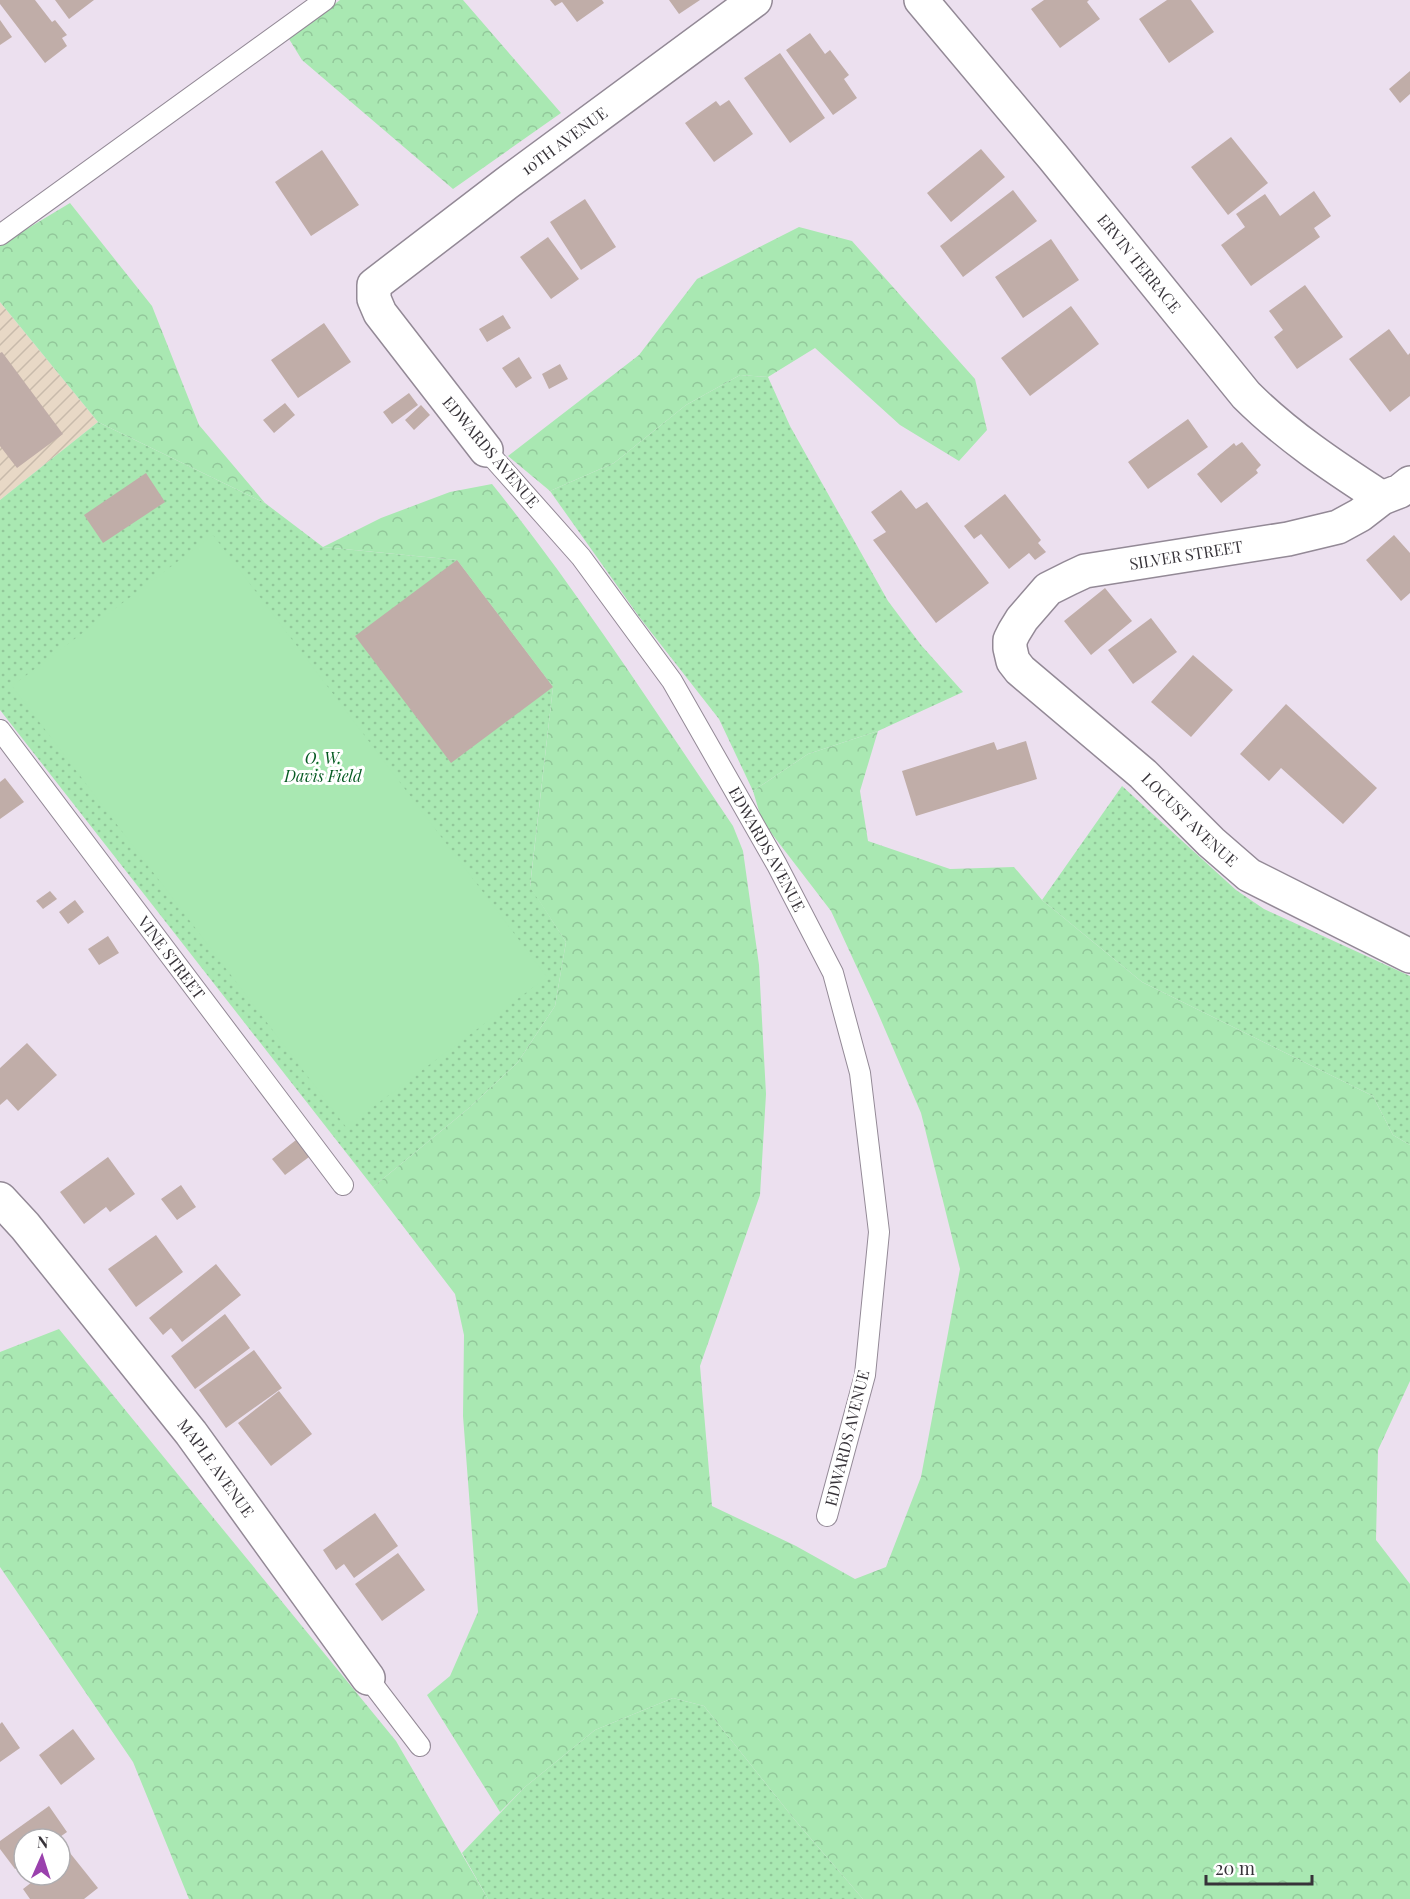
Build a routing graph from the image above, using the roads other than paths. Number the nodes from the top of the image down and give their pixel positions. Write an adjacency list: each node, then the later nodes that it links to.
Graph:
1 (325, 0): 4 (lane)
2 (755, 0): 5 (street, 10TH AVENUE)
3 (921, 0): 7 (street, ERVIN TERRACE)
4 (0, 236)
5 (374, 285): 6 (street, EDWARDS AVENUE)
6 (486, 450): 13 (lane, EDWARDS AVENUE)
7 (1396, 491): 8 (street, SILVER STREET)
8 (1010, 640): 10 (street, LOCUST AVENUE)
9 (0, 730): 11 (lane, VINE STREET)
10 (1410, 956)
11 (343, 1185)
12 (0, 1199): 14 (street, MAPLE AVENUE)
13 (827, 1516)
14 (368, 1678): 15 (lane, MAPLE AVENUE)
15 (420, 1746)

